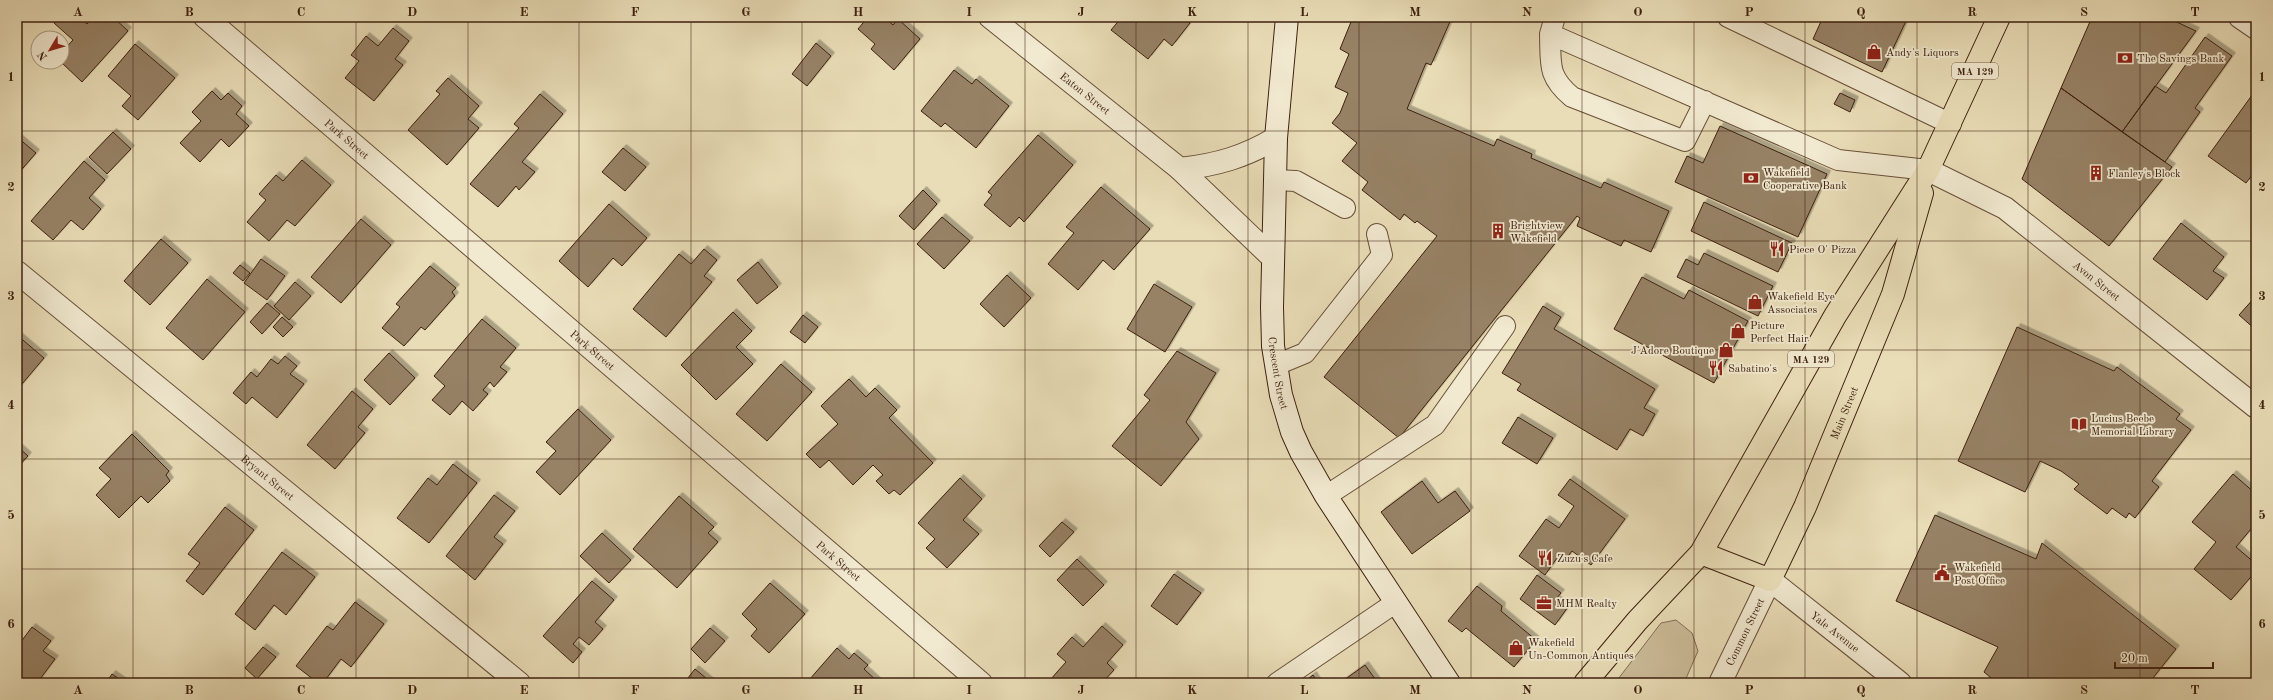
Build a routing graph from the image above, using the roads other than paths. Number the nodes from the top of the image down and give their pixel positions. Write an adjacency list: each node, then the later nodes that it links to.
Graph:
1 (205, 17): 27 (street, Park Street)
2 (990, 17): 12 (street, Eaton Street)
3 (1287, 17): 11 (street, Crescent Street)
4 (1728, 17): 10 (lane)
5 (1999, 17): 10 (main road, Main Street / MA 129)
6 (2240, 17): 8 (street)
7 (1553, 25): 9 (lane); 9 (lane)
8 (2256, 28)
9 (1705, 101): 13 (lane)
10 (1951, 124): 13 (main road, Main Street / MA 129)
11 (1276, 138): 12 (street); 14 (street, Crescent Street)
12 (1180, 170): 17 (street, Eaton Street)
13 (1928, 170): 21 (street, Avon Street); 23 (main road, Main Street / MA 129); 24 (main road, Main Street / MA 129)
14 (1275, 180): 15 (lane); 17 (street, Crescent Street)
15 (1345, 208)
16 (1377, 234): 20 (lane)
17 (1273, 258): 20 (street, Crescent Street)
18 (17, 272): 26 (street, Bryant Street)
19 (1505, 326): 22 (lane)
20 (1276, 365): 22 (street, Crescent Street)
21 (2256, 407)
22 (1326, 496): 25 (street, Crescent Street)
23 (1701, 553): 24 (main road); 30 (main road, Main Street / MA 129)
24 (1770, 580): 31 (street, Common Street); 32 (street, Yale Avenue)
25 (1395, 603): 28 (lane); 29 (street, Crescent Street)
26 (519, 683)
27 (981, 683)
28 (1277, 683)
29 (1449, 683)
30 (1585, 683)
31 (1720, 683)
32 (1900, 683)

